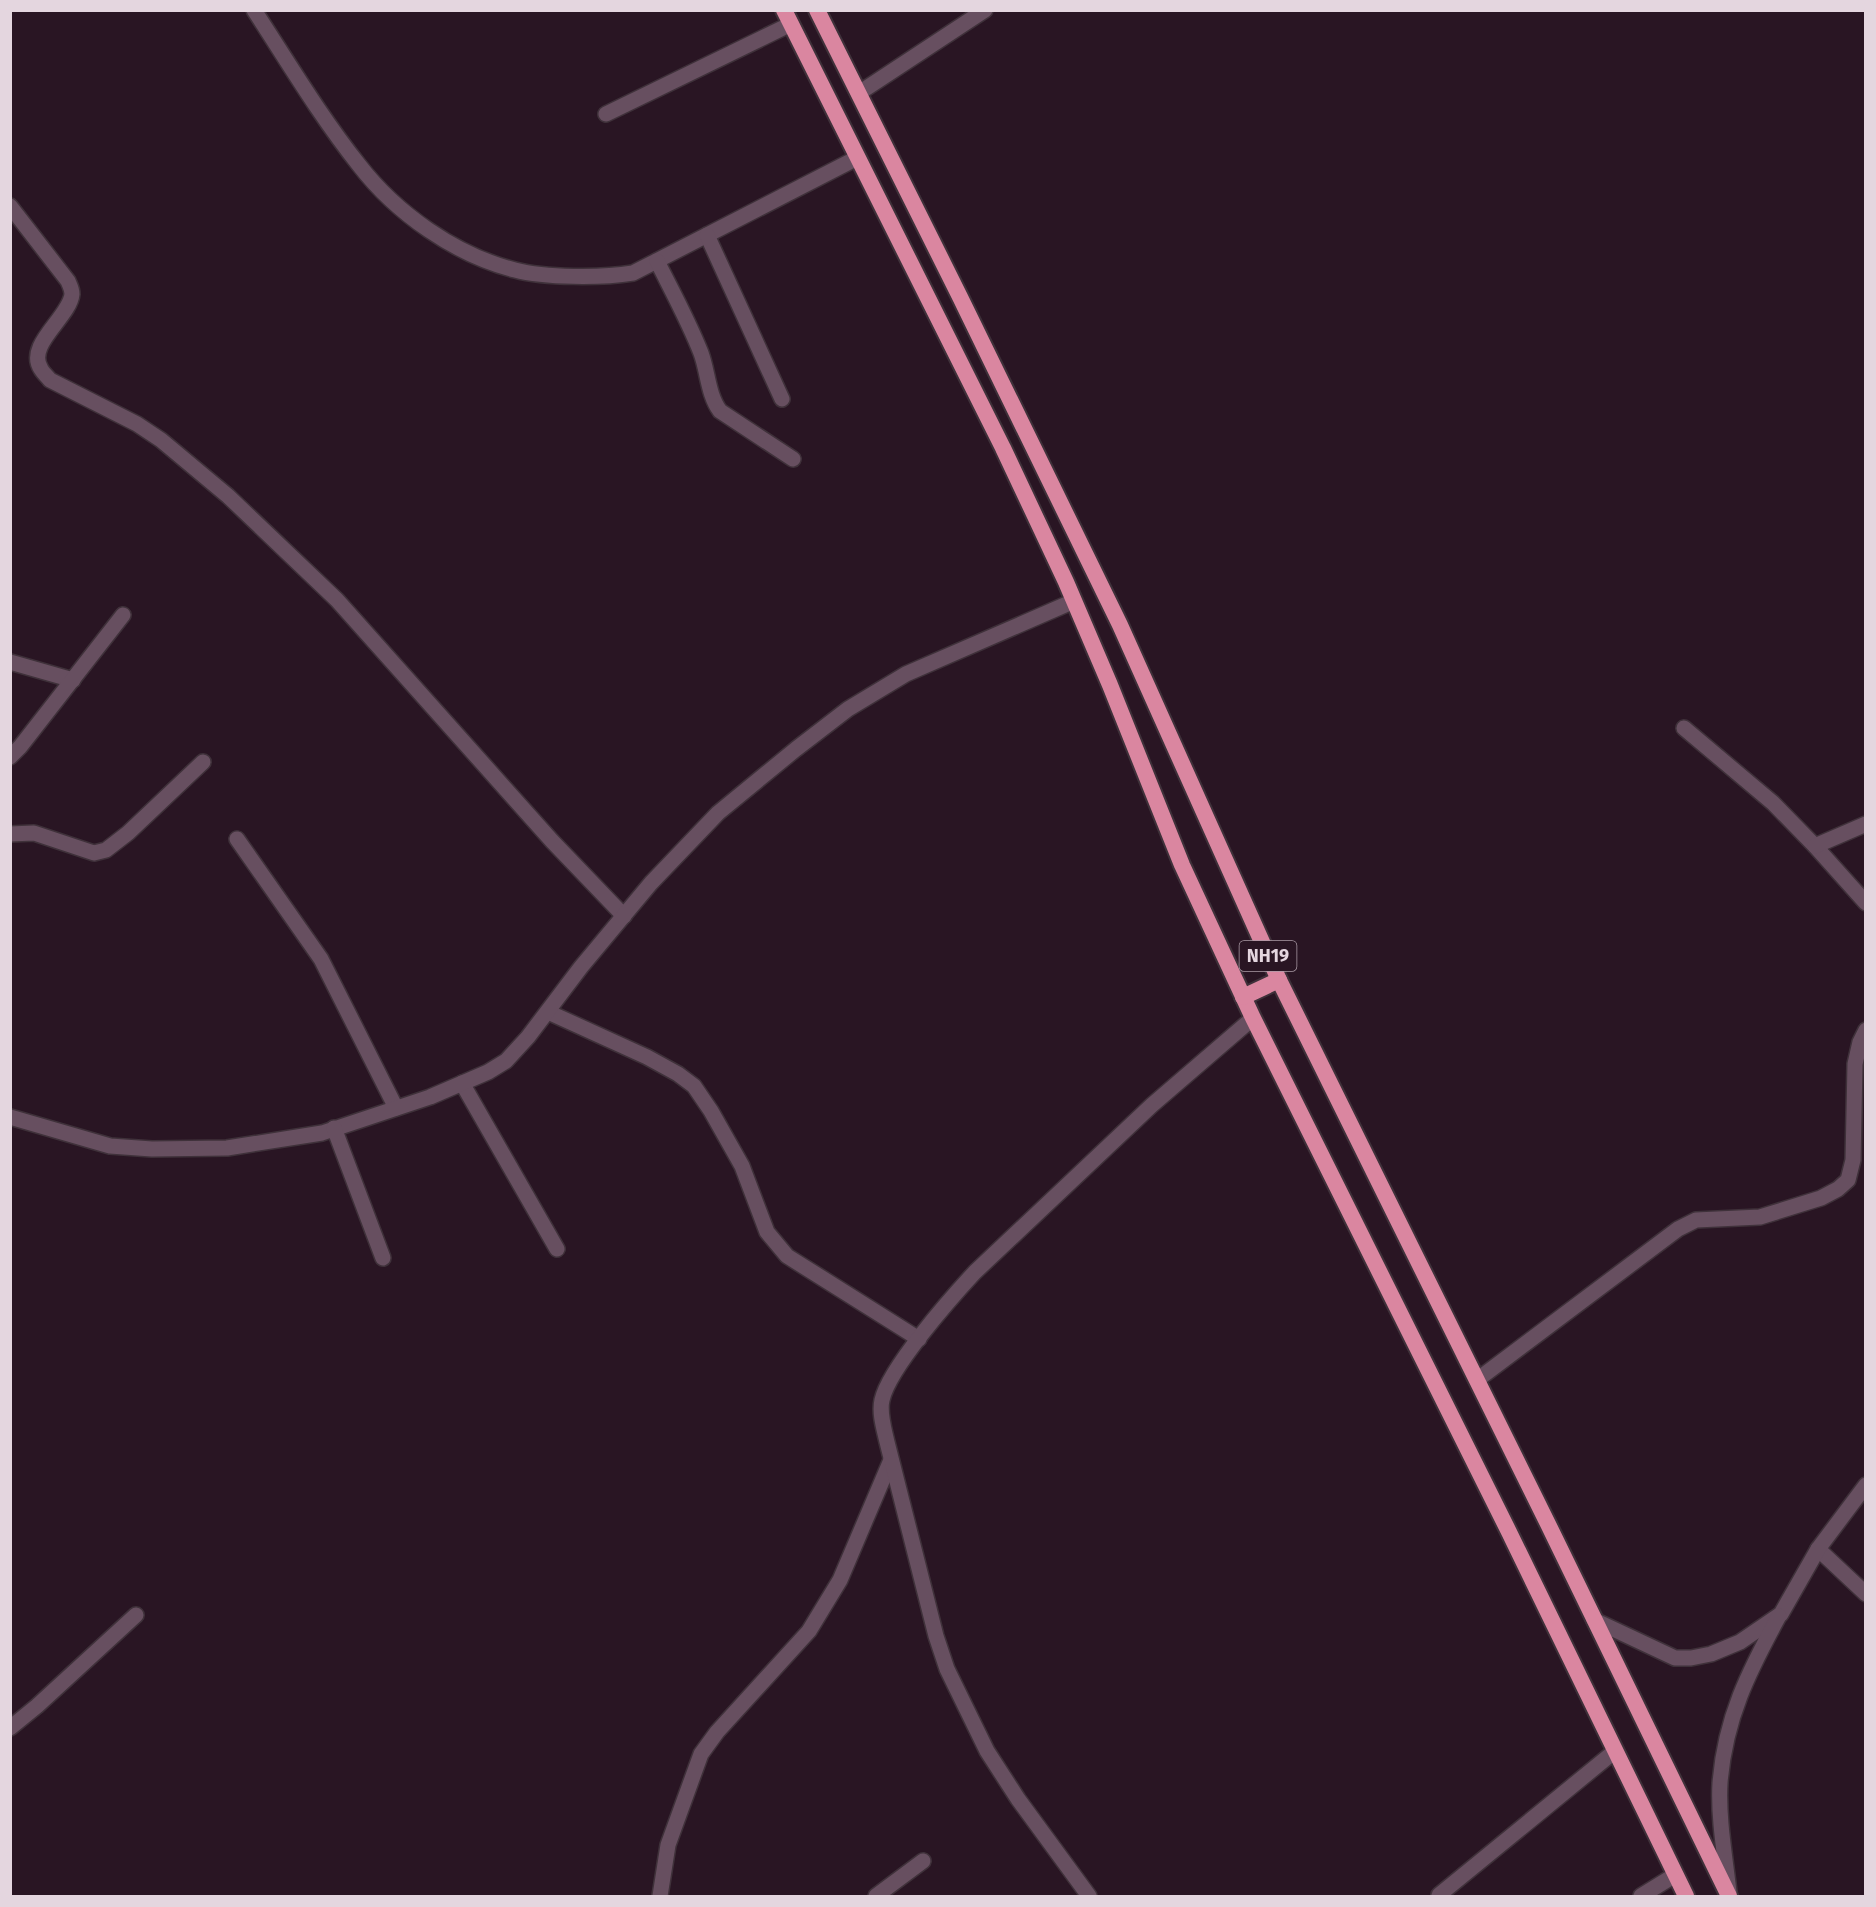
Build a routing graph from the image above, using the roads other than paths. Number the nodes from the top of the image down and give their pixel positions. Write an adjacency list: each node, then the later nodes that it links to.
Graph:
1 (254, 10): 10 (street)
2 (817, 10): 5 (highway, NH19)
3 (985, 10): 5 (street)
4 (788, 17): 6 (street); 7 (highway, NH19)
5 (858, 93): 26 (highway, NH19)
6 (606, 114)
7 (858, 158): 9 (street); 13 (highway, NH19)
8 (10, 206): 25 (street)
9 (707, 235): 10 (street); 11 (street)
10 (657, 261): 12 (street)
11 (782, 399)
12 (793, 459)
13 (1074, 601): 25 (street); 27 (highway, NH19)
14 (123, 615): 16 (street)
15 (10, 662): 16 (street)
16 (72, 680): 18 (street)
17 (1684, 728): 23 (street)
18 (10, 757)
19 (202, 762): 21 (street)
20 (1866, 824): 23 (street)
21 (10, 834)
22 (237, 839): 32 (street)
23 (1815, 846): 24 (street)
24 (1866, 903)
25 (624, 916): 28 (street)
26 (1279, 980): 27 (highway); 38 (highway, NH19)
27 (1243, 997): 29 (highway, NH19)
28 (548, 1012): 31 (street); 37 (street)
29 (1253, 1018): 37 (street); 47 (highway, NH19)
30 (1866, 1030): 38 (street)
31 (462, 1083): 32 (street); 35 (street)
32 (396, 1108): 34 (street)
33 (10, 1117): 34 (street)
34 (334, 1128): 36 (street)
35 (557, 1249)
36 (383, 1258)
37 (919, 1339): 39 (street)
38 (1477, 1380): 45 (highway, NH19)
39 (891, 1460): 51 (street); 53 (street)
40 (1866, 1485): 41 (street)
41 (1818, 1549): 42 (street); 43 (street)
42 (1866, 1594)
43 (1781, 1614): 45 (street); 56 (street)
44 (136, 1615): 46 (street)
45 (1594, 1620): 56 (highway, NH19)
46 (10, 1728)
47 (1615, 1751): 49 (highway, NH19); 50 (street)
48 (923, 1861): 52 (street)
49 (1676, 1875): 54 (street); 55 (highway, NH19)
50 (1439, 1895)
51 (660, 1896)
52 (876, 1896)
53 (1089, 1896)
54 (1641, 1896)
55 (1686, 1896)
56 (1729, 1896)

